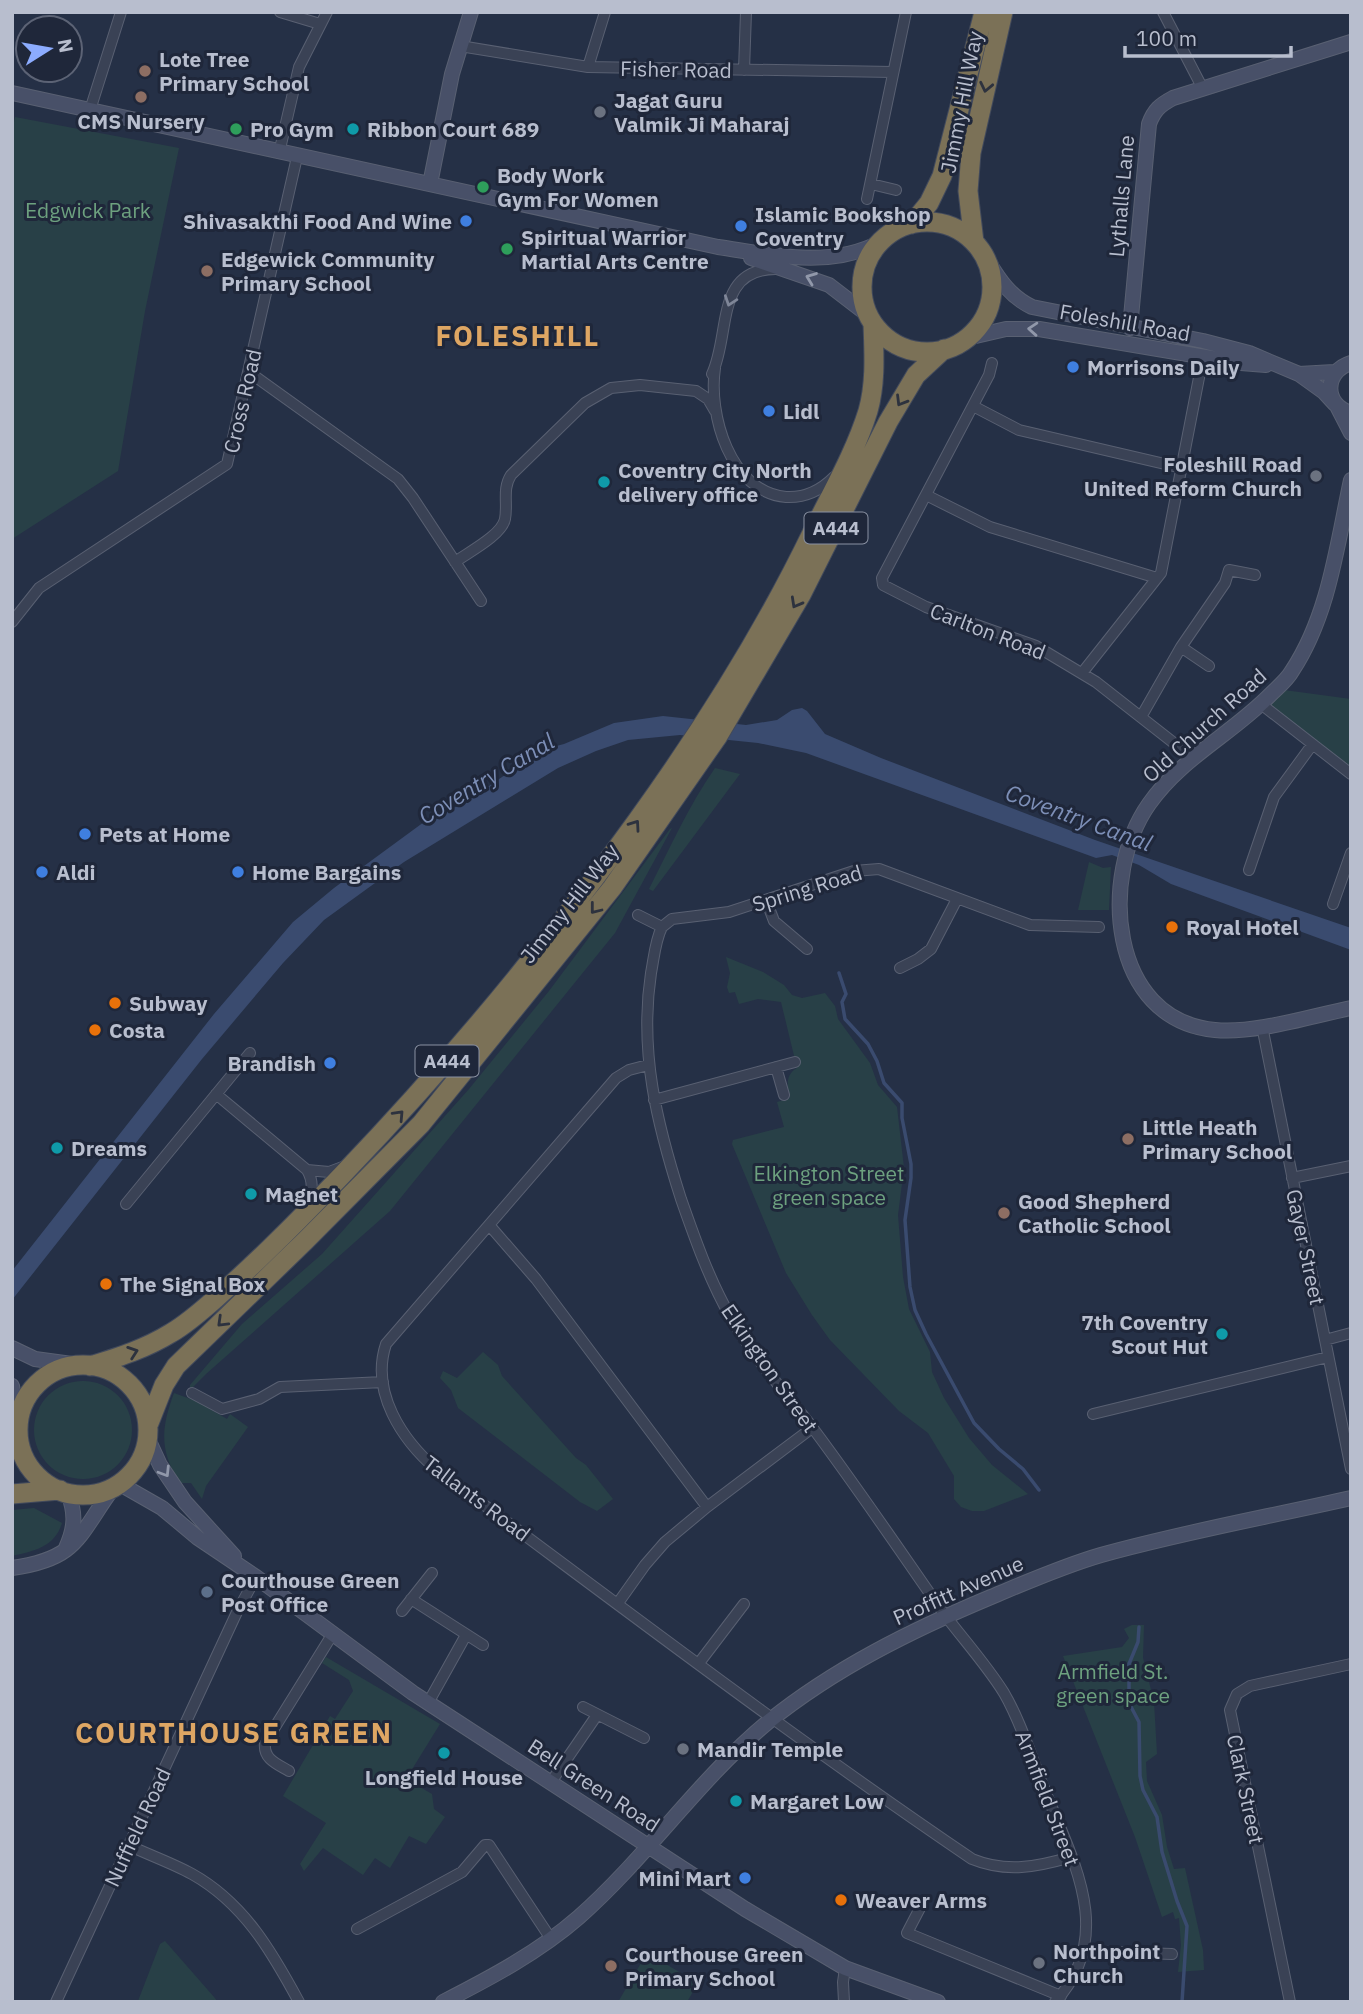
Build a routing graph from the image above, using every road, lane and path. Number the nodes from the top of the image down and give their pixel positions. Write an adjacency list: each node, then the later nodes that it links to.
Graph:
1 (121, 12): 19 (street)
2 (280, 12): 11 (street)
3 (327, 12): 11 (street)
4 (471, 12): 13 (main road)
5 (605, 12): 14 (street)
6 (746, 12): 15 (street)
7 (906, 12): 16 (street)
8 (984, 12): 26 (highway, Jimmy Hill Way)
9 (1003, 12): 28 (highway, Jimmy Hill Way, one-way to 28)
10 (1163, 12): 17 (street)
11 (320, 24): 20 (street)
12 (1351, 42): 17 (main road, Lythalls Lane)
13 (460, 46): 14 (street, Fisher Road); 22 (main road)
14 (588, 67): 15 (street, Fisher Road)
15 (744, 70): 16 (street, Fisher Road)
16 (893, 72): 23 (street)
17 (1203, 89): 33 (main road, Lythalls Lane)
18 (12, 93): 19 (main road)
19 (90, 110): 20 (main road)
20 (279, 153): 21 (main road)
21 (297, 157): 22 (main road); 41 (street, Cross Road)
22 (430, 184): 29 (main road)
23 (871, 184): 24 (street); 25 (street)
24 (896, 190)
25 (867, 199)
26 (912, 224): 27 (highway); 28 (highway)
27 (881, 242): 29 (main road); 32 (highway)
28 (974, 242): 30 (highway)
29 (718, 247): 31 (main road)
30 (988, 261): 33 (main road, Foleshill Road); 34 (highway)
31 (783, 269): 32 (main road, one-way to 31); 40 (street, one-way to 40)
32 (870, 320): 35 (highway); 49 (highway, Jimmy Hill Way / A444)
33 (1130, 328): 39 (main road, Foleshill Road)
34 (967, 338): 35 (highway); 36 (main road, Foleshill Road, one-way to 34)
35 (944, 349): 103 (highway, Jimmy Hill Way / A444, one-way to 103)
36 (1203, 357): 39 (main road, Foleshill Road); 50 (street)
37 (992, 363): 45 (street)
38 (1351, 363): 42 (main road)
39 (1277, 366): 43 (main road, Foleshill Road)
40 (715, 368): 44 (street); 47 (street)
41 (249, 372): 53 (street); 57 (street, Cross Road)
42 (1335, 372): 43 (main road, Foleshill Road); 46 (main road)
43 (1299, 374): 46 (main road, Foleshill Road)
44 (696, 391): 47 (street); 53 (street)
45 (973, 406): 50 (street); 52 (street)
46 (1341, 408): 48 (main road)
47 (715, 411): 49 (street)
48 (1351, 433)
49 (846, 461): 85 (highway, Jimmy Hill Way / A444, one-way to 49)
50 (1182, 468): 55 (street)
51 (1351, 480): 61 (main road, Old Church Road)
52 (926, 495): 55 (street); 60 (street, Carlton Road)
53 (455, 562): 56 (street)
54 (1255, 575): 58 (street)
55 (1157, 578): 60 (street)
56 (481, 601)
57 (12, 622)
58 (1181, 647): 59 (street); 62 (street)
59 (1209, 666)
60 (1082, 673): 62 (street, Carlton Road)
61 (1261, 704): 63 (street); 64 (main road, Old Church Road)
62 (1141, 717): 64 (street, Carlton Road)
63 (1312, 745): 65 (street); 67 (street)
64 (1193, 758): 77 (main road, Old Church Road)
65 (1351, 774)
66 (1351, 853): 70 (street)
67 (1249, 870)
68 (957, 899): 69 (street, Spring Road); 73 (street, Spring Road); 75 (street)
69 (766, 900): 72 (street, Spring Road); 74 (street)
70 (1334, 904)
71 (638, 915): 72 (street)
72 (662, 927): 80 (street, Elkington Street)
73 (1099, 927)
74 (807, 949)
75 (900, 968)
76 (1351, 1009): 77 (main road, Old Church Road)
77 (1262, 1026): 88 (street, Gayer Street)
78 (250, 1053): 82 (street)
79 (795, 1062): 81 (street)
80 (648, 1065): 84 (street, Elkington Street); 90 (street, Tallants Road)
81 (776, 1067): 83 (street); 84 (street)
82 (216, 1094): 87 (street); 89 (street)
83 (784, 1095)
84 (654, 1100): 102 (street, Elkington Street)
85 (368, 1149): 87 (street, Jimmy Hill Way); 91 (highway, Jimmy Hill Way / A444)
86 (1351, 1166): 88 (street)
87 (307, 1170): 91 (street, Jimmy Hill Way)
88 (1292, 1178): 93 (street, Gayer Street)
89 (125, 1204)
90 (489, 1226): 97 (street, Tallants Road); 110 (street)
91 (259, 1260): 96 (highway, Jimmy Hill Way / A444, one-way to 91)
92 (1351, 1333): 93 (street)
93 (1325, 1340): 95 (street, Gayer Street)
94 (12, 1348): 96 (main road)
95 (1328, 1357): 100 (street); 105 (street, Gayer Street)
96 (84, 1365): 101 (highway); 103 (highway)
97 (383, 1382): 99 (street); 116 (street, Tallants Road)
98 (12, 1386): 101 (main road)
99 (192, 1393)
100 (1093, 1414)
101 (18, 1416): 104 (highway)
102 (812, 1428): 110 (street); 119 (street, Elkington Street)
103 (148, 1431): 106 (highway); 114 (main road, Bell Green Road, one-way to 114)
104 (14, 1439): 107 (highway)
105 (1351, 1469)
106 (116, 1486): 107 (highway); 111 (main road); 114 (main road, Bell Green Road)
107 (65, 1492): 108 (highway); 111 (main road)
108 (12, 1494)
109 (1351, 1498): 119 (main road, Proffitt Avenue)
110 (707, 1507): 116 (street)
111 (66, 1550): 112 (main road)
112 (12, 1568)
113 (432, 1573): 115 (street)
114 (251, 1574): 120 (main road, Bell Green Road); 132 (street, Nuffield Road)
115 (411, 1600): 118 (street); 121 (street)
116 (618, 1604): 123 (street, Tallants Road)
117 (744, 1604): 123 (street)
118 (402, 1611)
119 (946, 1616): 128 (main road, Proffitt Avenue); 134 (street, Armfield Street)
120 (332, 1635): 125 (main road, Bell Green Road); 130 (street)
121 (466, 1635): 122 (street); 125 (street)
122 (483, 1645)
123 (699, 1663): 128 (street, Tallants Road)
124 (1351, 1664): 147 (street, Clark Street)
125 (428, 1703): 131 (main road, Bell Green Road)
126 (583, 1707): 127 (street)
127 (597, 1715): 129 (street); 131 (street)
128 (772, 1720): 133 (main road, Proffitt Avenue); 134 (street, Tallants Road)
129 (644, 1738)
130 (289, 1771)
131 (551, 1782): 133 (main road, Bell Green Road)
132 (128, 1845): 142 (street, Nuffield Road); 143 (street)
133 (649, 1846): 137 (main road, Proffitt Avenue); 140 (main road, Bell Green Road)
134 (1071, 1857): 138 (street, Armfield Street)
135 (920, 1908): 141 (street, Armfield Street)
136 (357, 1929): 137 (street)
137 (551, 1939): 144 (main road, Proffitt Avenue)
138 (1083, 1951): 139 (street); 141 (street, Armfield Street)
139 (1172, 1954)
140 (845, 1968): 145 (street); 146 (main road, Bell Green Road)
141 (1058, 1999)
142 (55, 2002)
143 (299, 2002)
144 (443, 2002)
145 (844, 2002)
146 (938, 2002)
147 (1290, 2002)

